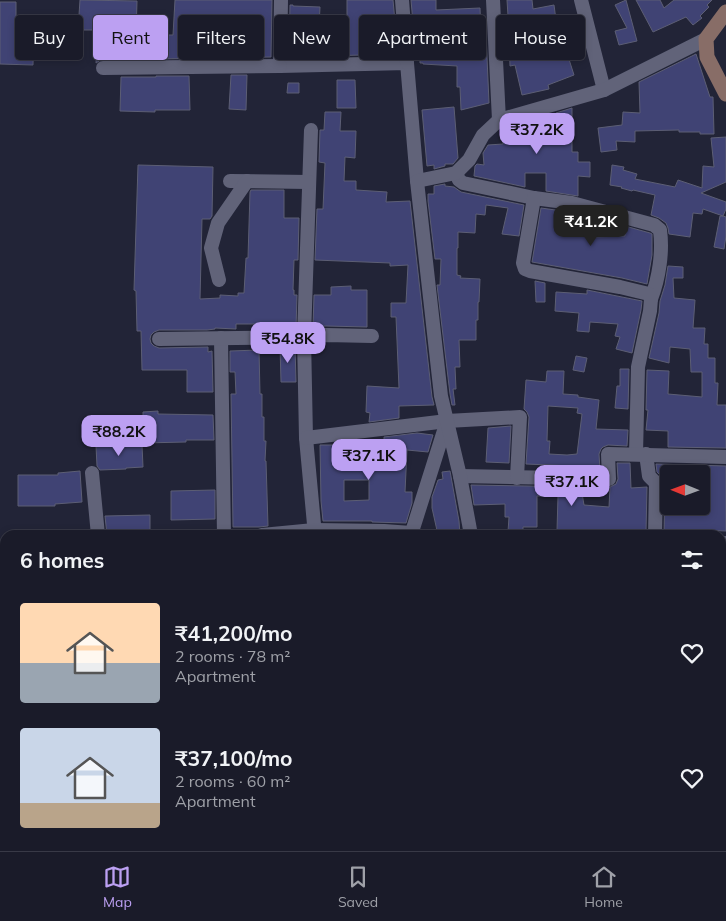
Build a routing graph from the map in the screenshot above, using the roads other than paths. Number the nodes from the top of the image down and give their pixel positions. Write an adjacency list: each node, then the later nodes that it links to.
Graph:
1 (281, 0): 8 (street)
2 (402, 0): 7 (street)
3 (493, 0): 12 (street)
4 (581, 0): 10 (street)
5 (726, 12): 6 (street)
6 (706, 39): 10 (street); 11 (street)
7 (407, 63): 8 (street); 16 (street)
8 (280, 66): 9 (street)
9 (103, 68)
10 (604, 90): 12 (street)
11 (726, 94)
12 (499, 120): 14 (street)
13 (311, 130): 18 (street)
14 (456, 173): 16 (street); 19 (street)
15 (230, 181): 17 (street)
16 (417, 181): 26 (street)
17 (247, 182): 18 (street); 20 (street)
18 (309, 182): 24 (street)
19 (534, 198): 21 (street); 21 (street)
20 (219, 280)
21 (651, 299): 28 (street)
22 (372, 336): 24 (street)
23 (221, 338): 24 (street); 25 (street); 34 (street)
24 (304, 338): 27 (street)
25 (160, 339)
26 (447, 421): 27 (street); 31 (street); 32 (street); 36 (street)
27 (306, 438): 35 (street)
28 (641, 454): 29 (street); 32 (street); 38 (street)
29 (726, 457)
30 (92, 473): 33 (street)
31 (460, 476): 32 (street); 37 (street)
32 (517, 478)
33 (98, 530)
34 (224, 530)
35 (315, 530)
36 (412, 530)
37 (470, 530)
38 (655, 530)

